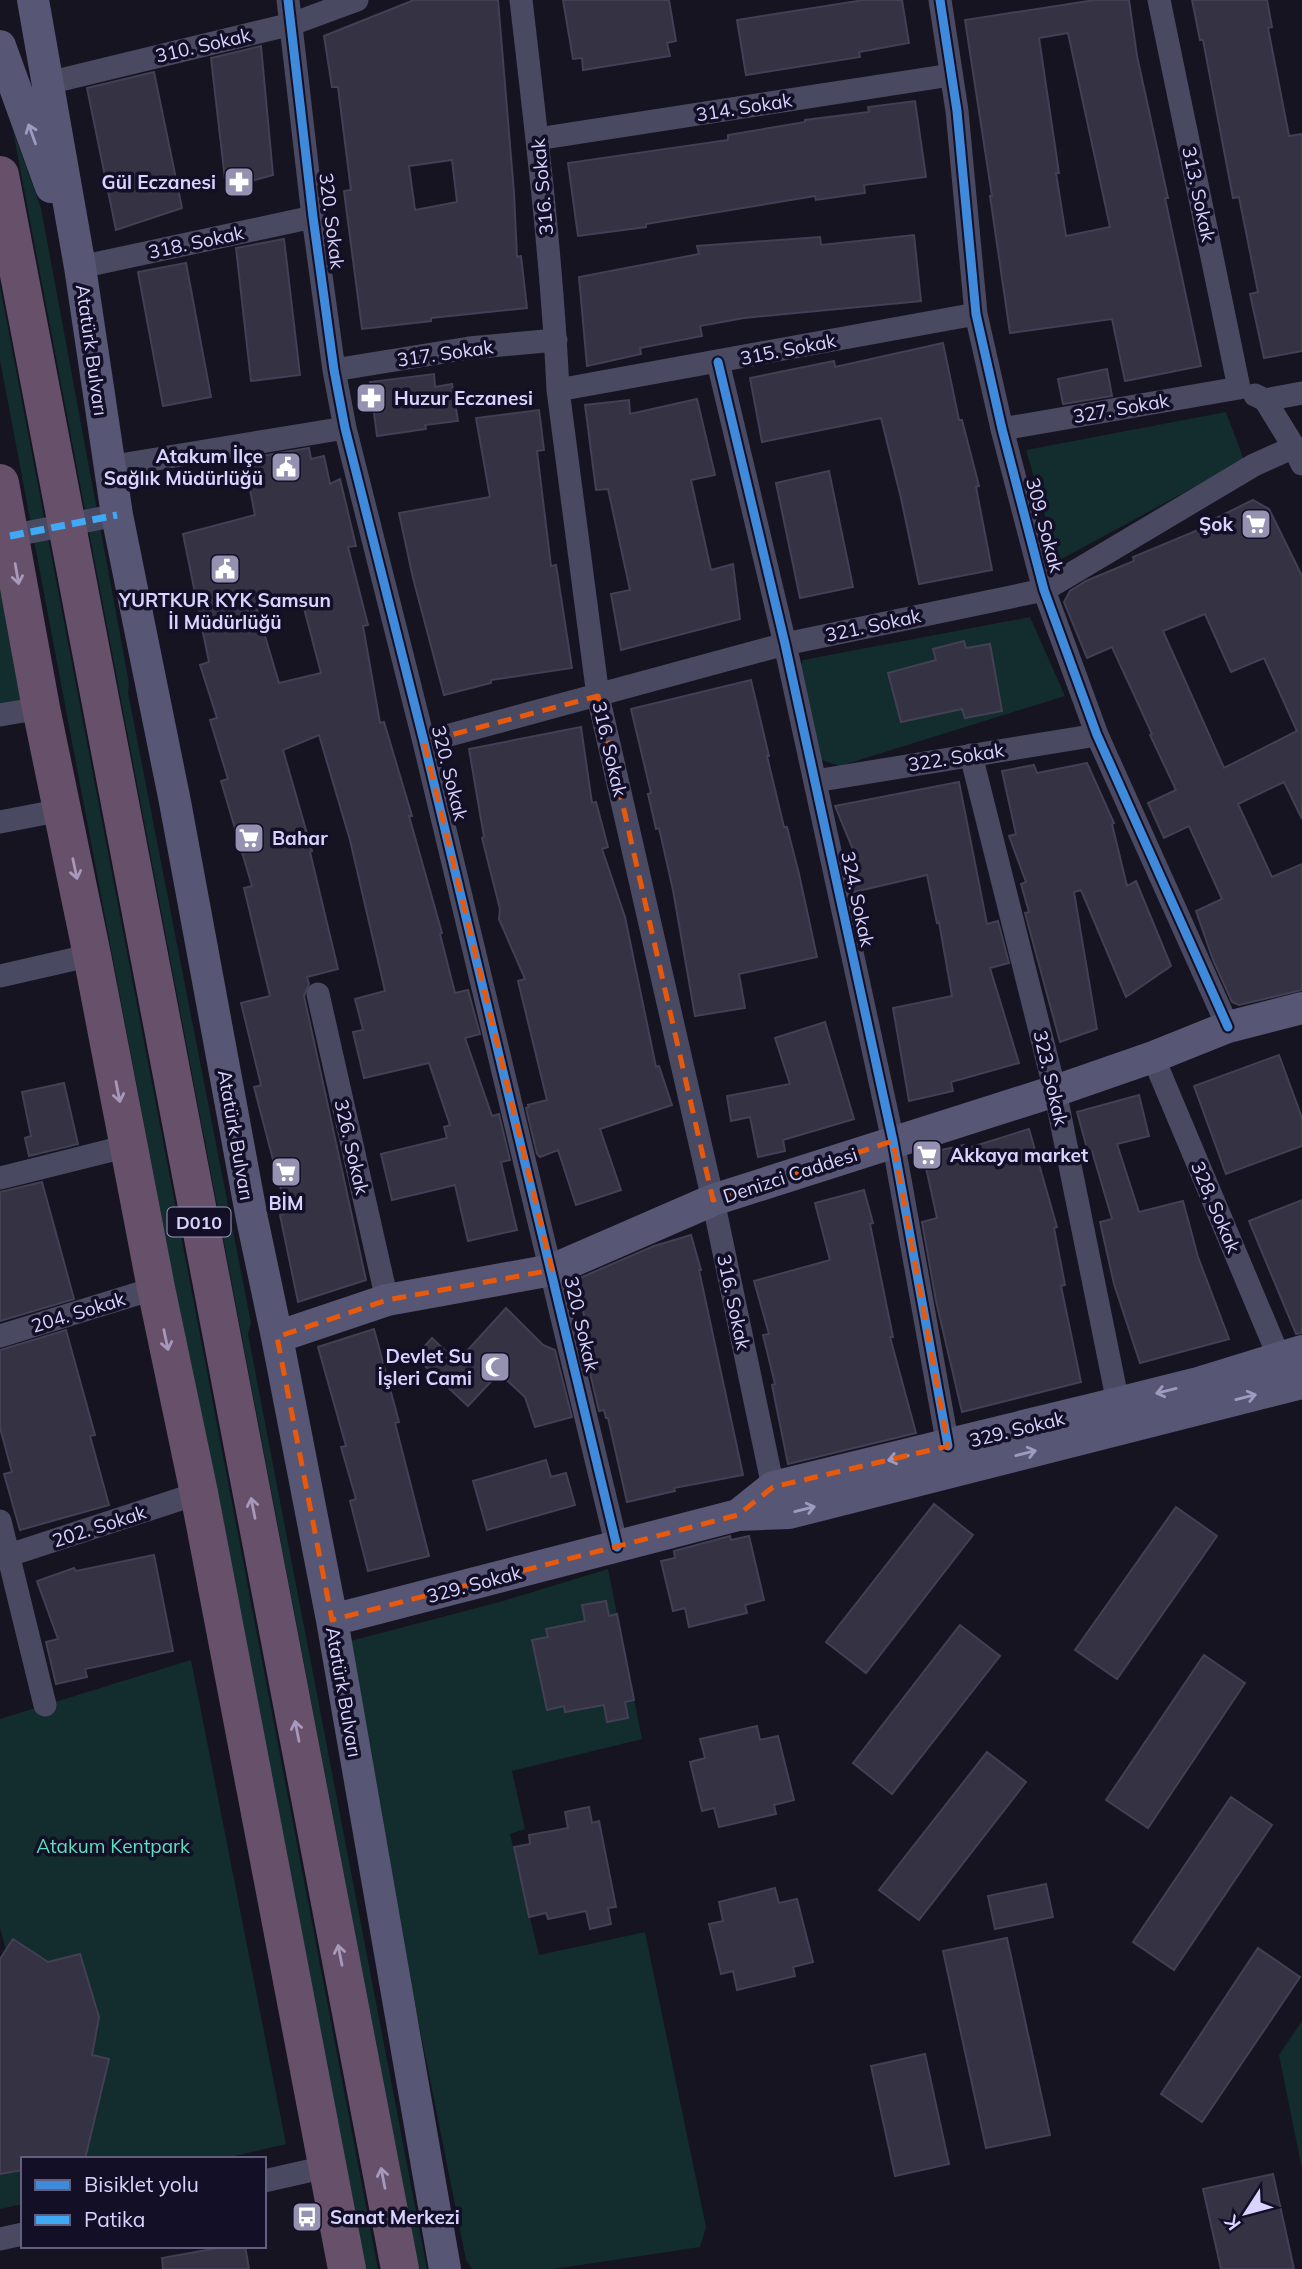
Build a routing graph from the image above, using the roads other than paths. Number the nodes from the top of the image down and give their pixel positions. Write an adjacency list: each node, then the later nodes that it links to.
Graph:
1 (33, 0): 10 (street, Atatürk Bulvarı)
2 (288, 0): 7 (street, 320. Sokak)
3 (357, 0): 7 (street, 310. Sokak)
4 (521, 0): 11 (street, 316. Sokak)
5 (940, 0): 9 (street, 309. Sokak)
6 (1159, 0): 19 (street, 313. Sokak)
7 (292, 24): 10 (street, 310. Sokak); 13 (street, 320. Sokak)
8 (0, 46): 14 (street, one-way to 8)
9 (951, 75): 11 (street, 314. Sokak); 15 (street, 309. Sokak)
10 (48, 83): 14 (street, Atatürk Bulvarı)
11 (537, 139): 16 (street, 316. Sokak)
12 (0, 175): 29 (highway, D010)
13 (313, 216): 14 (street, 318. Sokak); 18 (street, 320. Sokak)
14 (80, 267): 26 (street, Atatürk Bulvarı)
15 (976, 314): 17 (street, 315. Sokak); 24 (street, 309. Sokak)
16 (556, 340): 18 (street, 317. Sokak); 20 (street, 316. Sokak)
17 (718, 362): 20 (street, 315. Sokak); 32 (street, 324. Sokak)
18 (334, 370): 23 (street, 320. Sokak)
19 (1239, 388): 22 (street); 24 (street, 327. Sokak)
20 (558, 390): 33 (street, 316. Sokak)
21 (1302, 393): 22 (street)
22 (1265, 400): 25 (street)
23 (345, 428): 26 (street); 37 (street, 320. Sokak)
24 (1002, 429): 31 (street, 309. Sokak)
25 (1298, 455): 31 (street, 321. Sokak)
26 (108, 467): 28 (street, Atatürk Bulvarı)
27 (0, 483): 30 (highway, D010)
28 (117, 515): 29 (street); 57 (street, Atatürk Bulvarı)
29 (66, 524): 30 (street); 75 (highway, D010, one-way to 29)
30 (10, 536): 34 (highway, D010, one-way to 34)
31 (1044, 590): 32 (street, 321. Sokak); 36 (street, 309. Sokak)
32 (785, 643): 33 (street, 321. Sokak); 39 (street, 324. Sokak)
33 (598, 696): 37 (street, 321. Sokak); 52 (street, 316. Sokak)
34 (41, 708): 35 (street); 40 (highway, D010)
35 (0, 715)
36 (1097, 735): 38 (street, 322. Sokak); 46 (street, 309. Sokak)
37 (424, 742): 53 (street, 320. Sokak)
38 (971, 755): 39 (street, 322. Sokak); 48 (street, 323. Sokak)
39 (815, 781): 49 (street, 324. Sokak)
40 (62, 810): 41 (street); 42 (highway, D010, one-way to 42)
41 (0, 822)
42 (92, 955): 43 (street); 50 (highway, D010, one-way to 50)
43 (0, 976)
44 (317, 994): 55 (street, 326. Sokak)
45 (1300, 1016): 46 (street, Denizci Caddesi)
46 (1228, 1027): 47 (street, Denizci Caddesi)
47 (1153, 1057): 48 (street, Denizci Caddesi); 58 (street, 328, Sokak)
48 (1055, 1091): 49 (street, Denizci Caddesi); 60 (street, 323. Sokak)
49 (893, 1141): 52 (street, Denizci Caddesi); 61 (street, 324. Sokak)
50 (128, 1146): 51 (street); 54 (highway, D010)
51 (0, 1178)
52 (713, 1200): 53 (street, Denizci Caddesi); 62 (street, 316. Sokak)
53 (552, 1270): 55 (street, Denizci Caddesi); 66 (street, 320. Sokak)
54 (156, 1288): 56 (street, 204. Sokak); 63 (highway, D010, one-way to 63)
55 (387, 1300): 57 (street, Denizci Caddesi)
56 (0, 1336)
57 (277, 1337): 68 (street, Atatürk Bulvarı)
58 (1290, 1354): 60 (street, 329. Sokak, one-way to 60)
59 (1302, 1383): 64 (street, 329. Sokak, one-way to 59)
60 (1118, 1403): 61 (street, 329. Sokak)
61 (948, 1446): 62 (street, 329. Sokak, one-way to 62)
62 (773, 1487): 64 (street, 329. Sokak)
63 (198, 1493): 67 (street, 202. Sokak); 70 (highway, D010)
64 (738, 1515): 66 (street, 329. Sokak)
65 (0, 1521): 67 (street)
66 (617, 1547): 68 (street, 329. Sokak)
67 (5, 1557): 69 (street)
68 (332, 1620): 76 (street, Atatürk Bulvarı)
69 (45, 1705)
70 (326, 2167): 71 (street); 74 (highway, D010)
71 (266, 2181)
72 (21, 2234): 73 (street)
73 (0, 2239)
74 (346, 2269)
75 (400, 2269)
76 (445, 2269)

